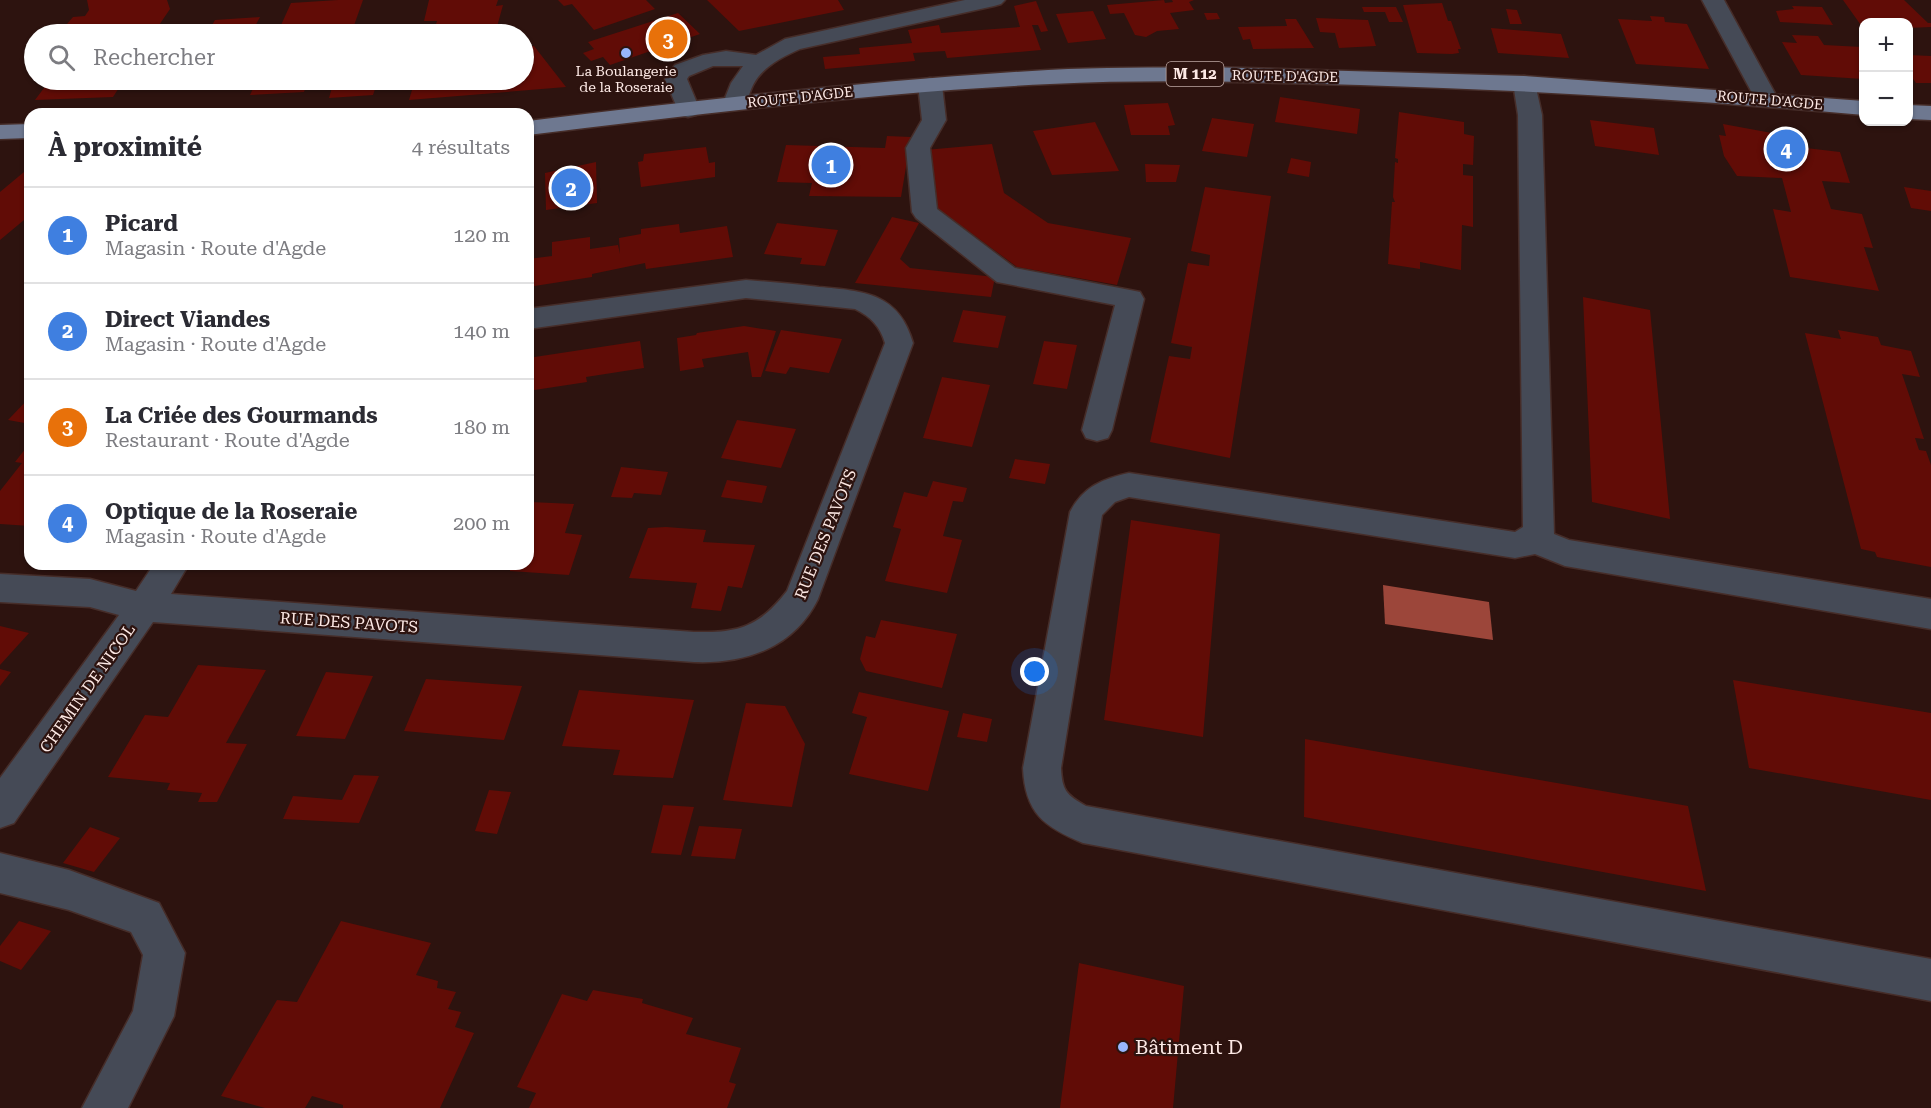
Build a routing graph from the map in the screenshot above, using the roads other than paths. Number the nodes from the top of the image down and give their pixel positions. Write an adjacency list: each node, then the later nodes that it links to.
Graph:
1 (994, 0): 3 (street)
2 (1713, 0): 6 (street)
3 (759, 62): 7 (street); 9 (street)
4 (1524, 83): 5 (main road, ROUTE D'AGDE / M 112); 6 (main road, ROUTE D'AGDE / M 112); 17 (street)
5 (930, 85): 7 (main road, ROUTE D'AGDE / M 112); 16 (street)
6 (1766, 99): 8 (main road, ROUTE D'AGDE / M 112)
7 (735, 103): 9 (main road, ROUTE D'AGDE / M 112)
8 (1859, 108)
9 (688, 110): 12 (main road, ROUTE D'AGDE / M 112)
10 (1913, 112): 11 (main road)
11 (1931, 113)
12 (534, 127)
13 (24, 131): 14 (main road)
14 (0, 132)
15 (534, 318): 20 (street, RUE DES PAVOTS)
16 (1097, 430)
17 (1534, 539): 21 (street); 24 (street)
18 (168, 570): 20 (street, CHEMIN DE NICOL)
19 (0, 588): 20 (street, RUE DES PAVOTS)
20 (144, 607): 22 (street, CHEMIN DE NICOL)
21 (1931, 614)
22 (0, 810)
23 (0, 873): 25 (street)
24 (1931, 980)
25 (104, 1108)

